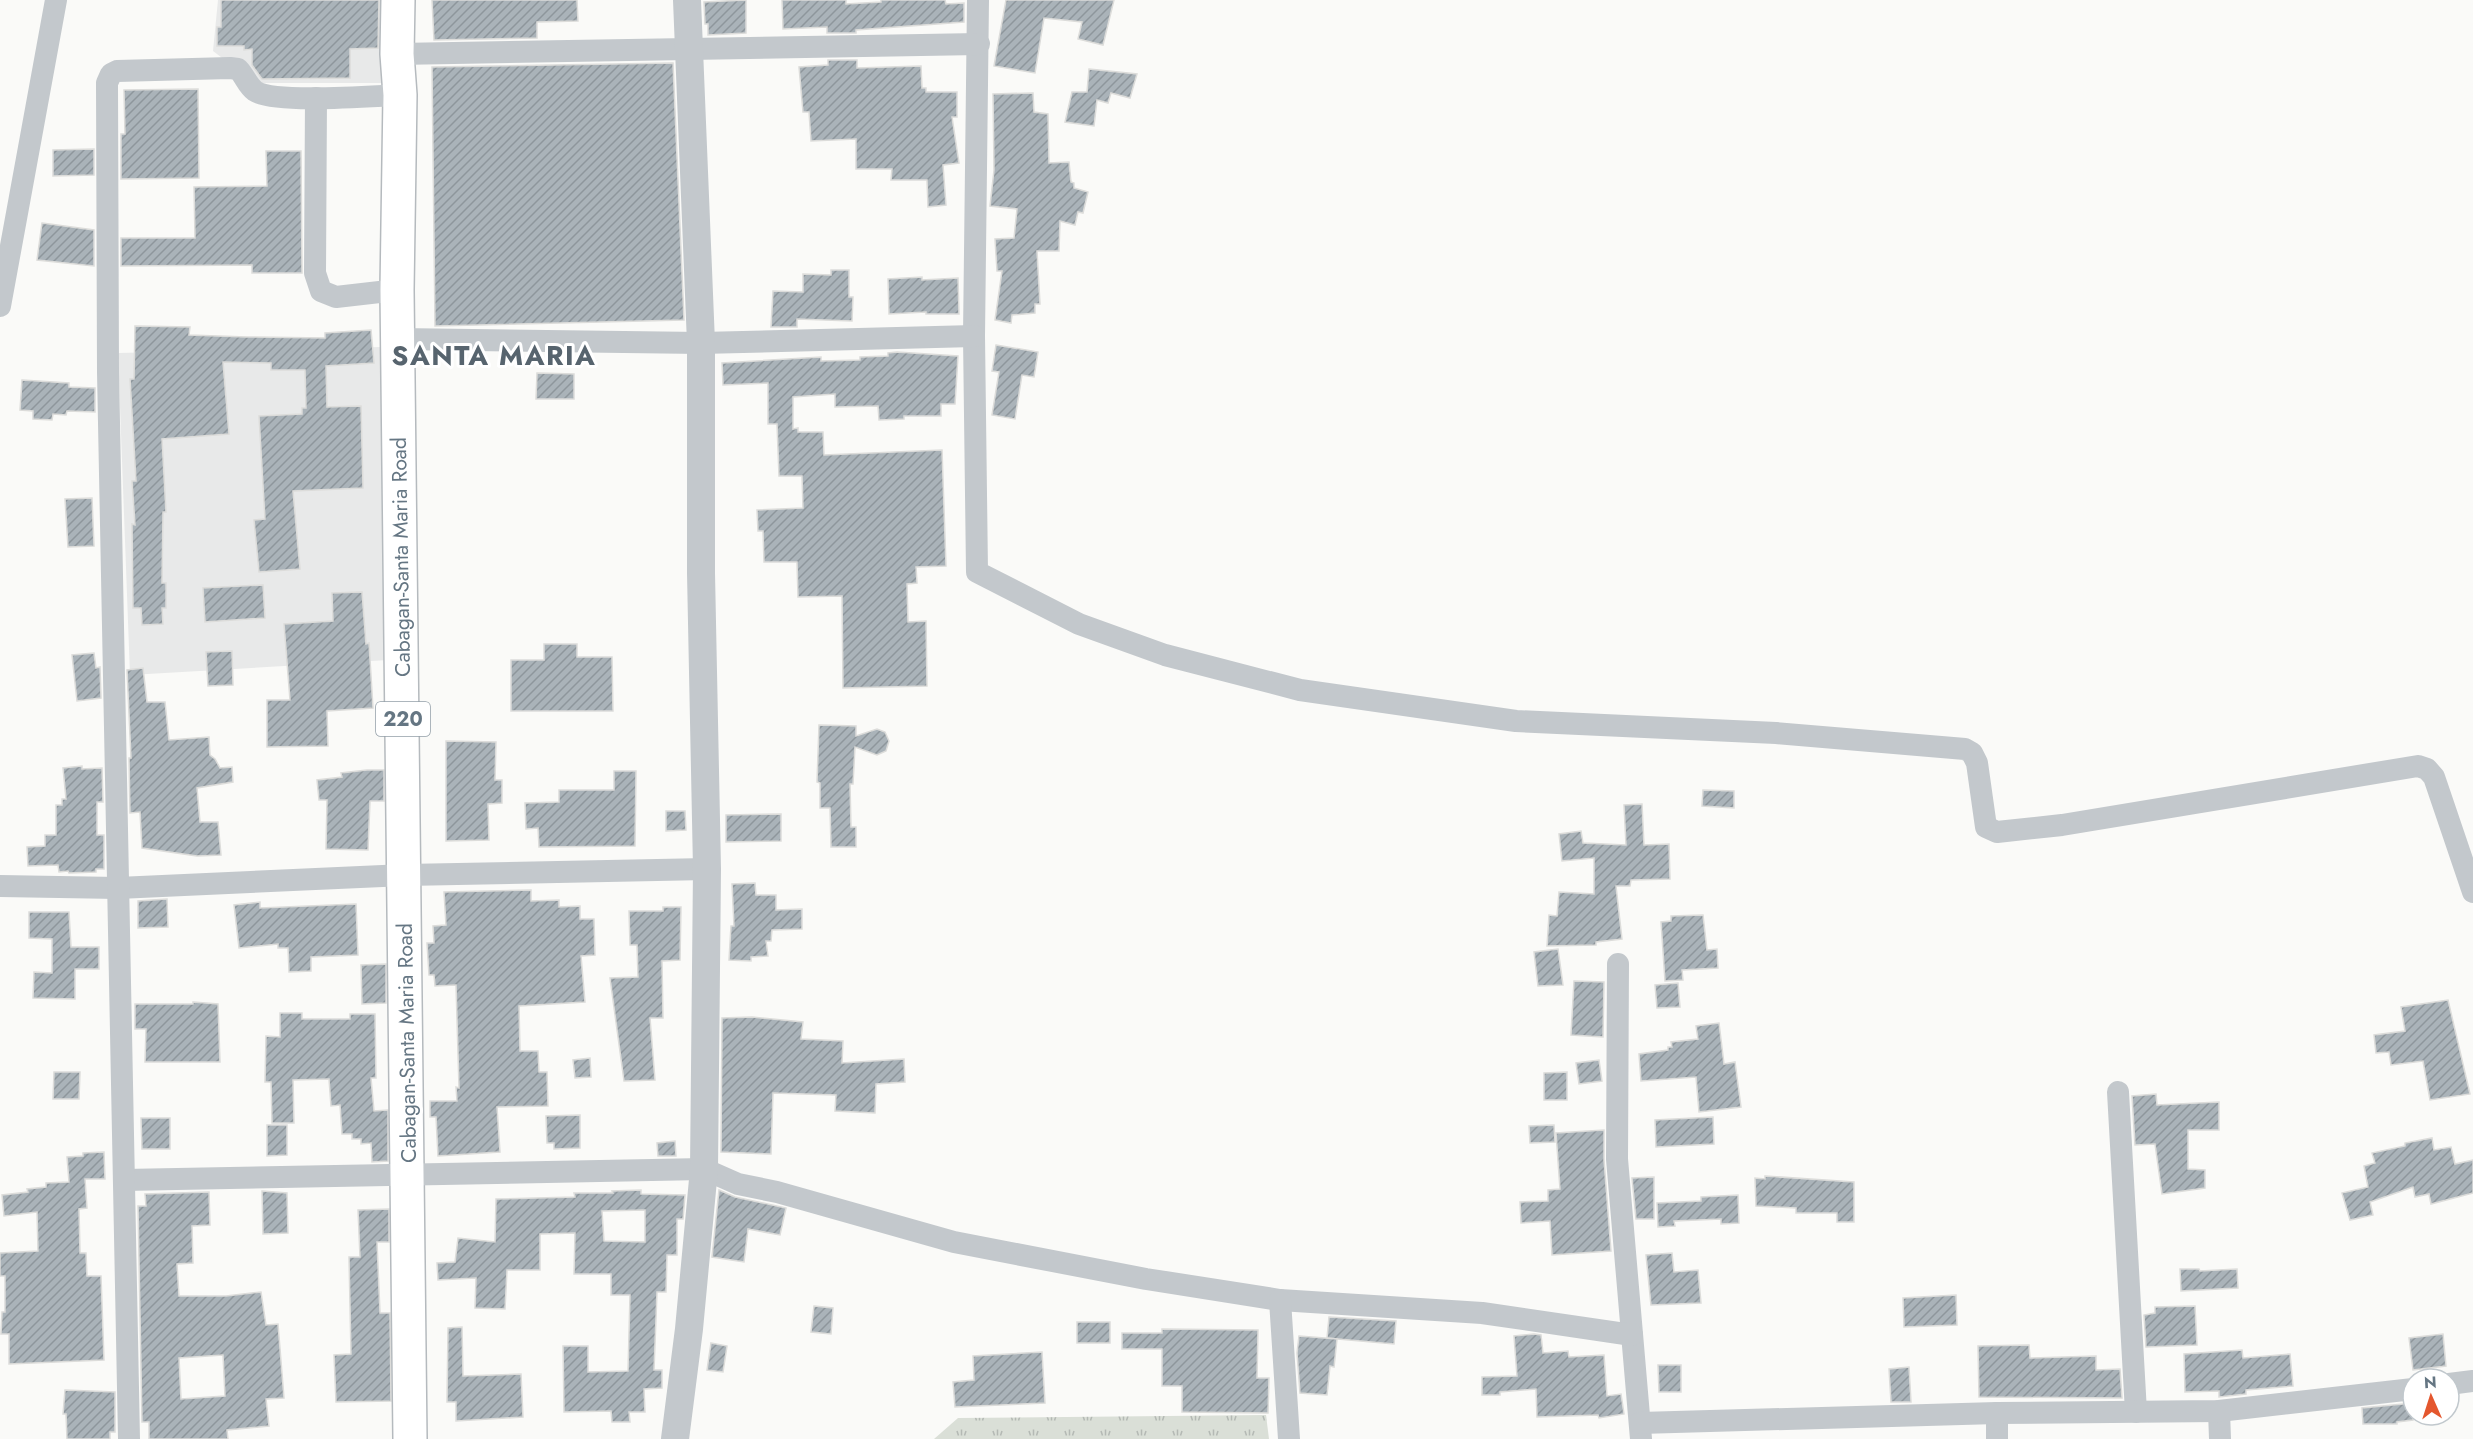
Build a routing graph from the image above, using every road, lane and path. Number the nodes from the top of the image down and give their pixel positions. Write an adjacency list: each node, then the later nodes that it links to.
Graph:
1 (56, 0): 11 (street)
2 (398, 0): 7 (main road, Cabagan-Santa Maria Road / 220)
3 (687, 0): 6 (street)
4 (978, 0): 5 (street)
5 (979, 44): 6 (street); 12 (street)
6 (687, 51): 7 (street); 14 (street)
7 (397, 54): 8 (main road, Cabagan-Santa Maria Road / 220)
8 (400, 95): 9 (street); 10 (main road, Cabagan-Santa Maria Road / 220)
9 (316, 98): 10 (street); 18 (street)
10 (398, 290): 13 (main road, Cabagan-Santa Maria Road / 220)
11 (0, 306)
12 (975, 336): 14 (street); 19 (street)
13 (398, 339): 14 (street); 16 (main road, Cabagan-Santa Maria Road / 220)
14 (701, 343): 15 (street)
15 (707, 869): 16 (street); 22 (street)
16 (405, 875): 18 (street); 23 (main road, Cabagan-Santa Maria Road / 220)
17 (0, 886): 18 (street)
18 (117, 888): 24 (street)
19 (2473, 892)
20 (1618, 964): 26 (street)
21 (2118, 1092): 29 (street)
22 (704, 1169): 23 (street); 25 (street); 34 (street)
23 (408, 1176): 24 (street); 33 (main road, Cabagan-Santa Maria Road / 220)
24 (124, 1180): 32 (street)
25 (1280, 1300): 26 (street); 35 (street)
26 (1632, 1335): 31 (street)
27 (2401, 1390): 28 (street)
28 (2219, 1411): 29 (street); 37 (street)
29 (2136, 1412): 30 (street)
30 (1997, 1413): 31 (street); 36 (street)
31 (1641, 1431)
32 (129, 1439)
33 (410, 1439)
34 (675, 1439)
35 (1289, 1439)
36 (1997, 1439)
37 (2220, 1439)

